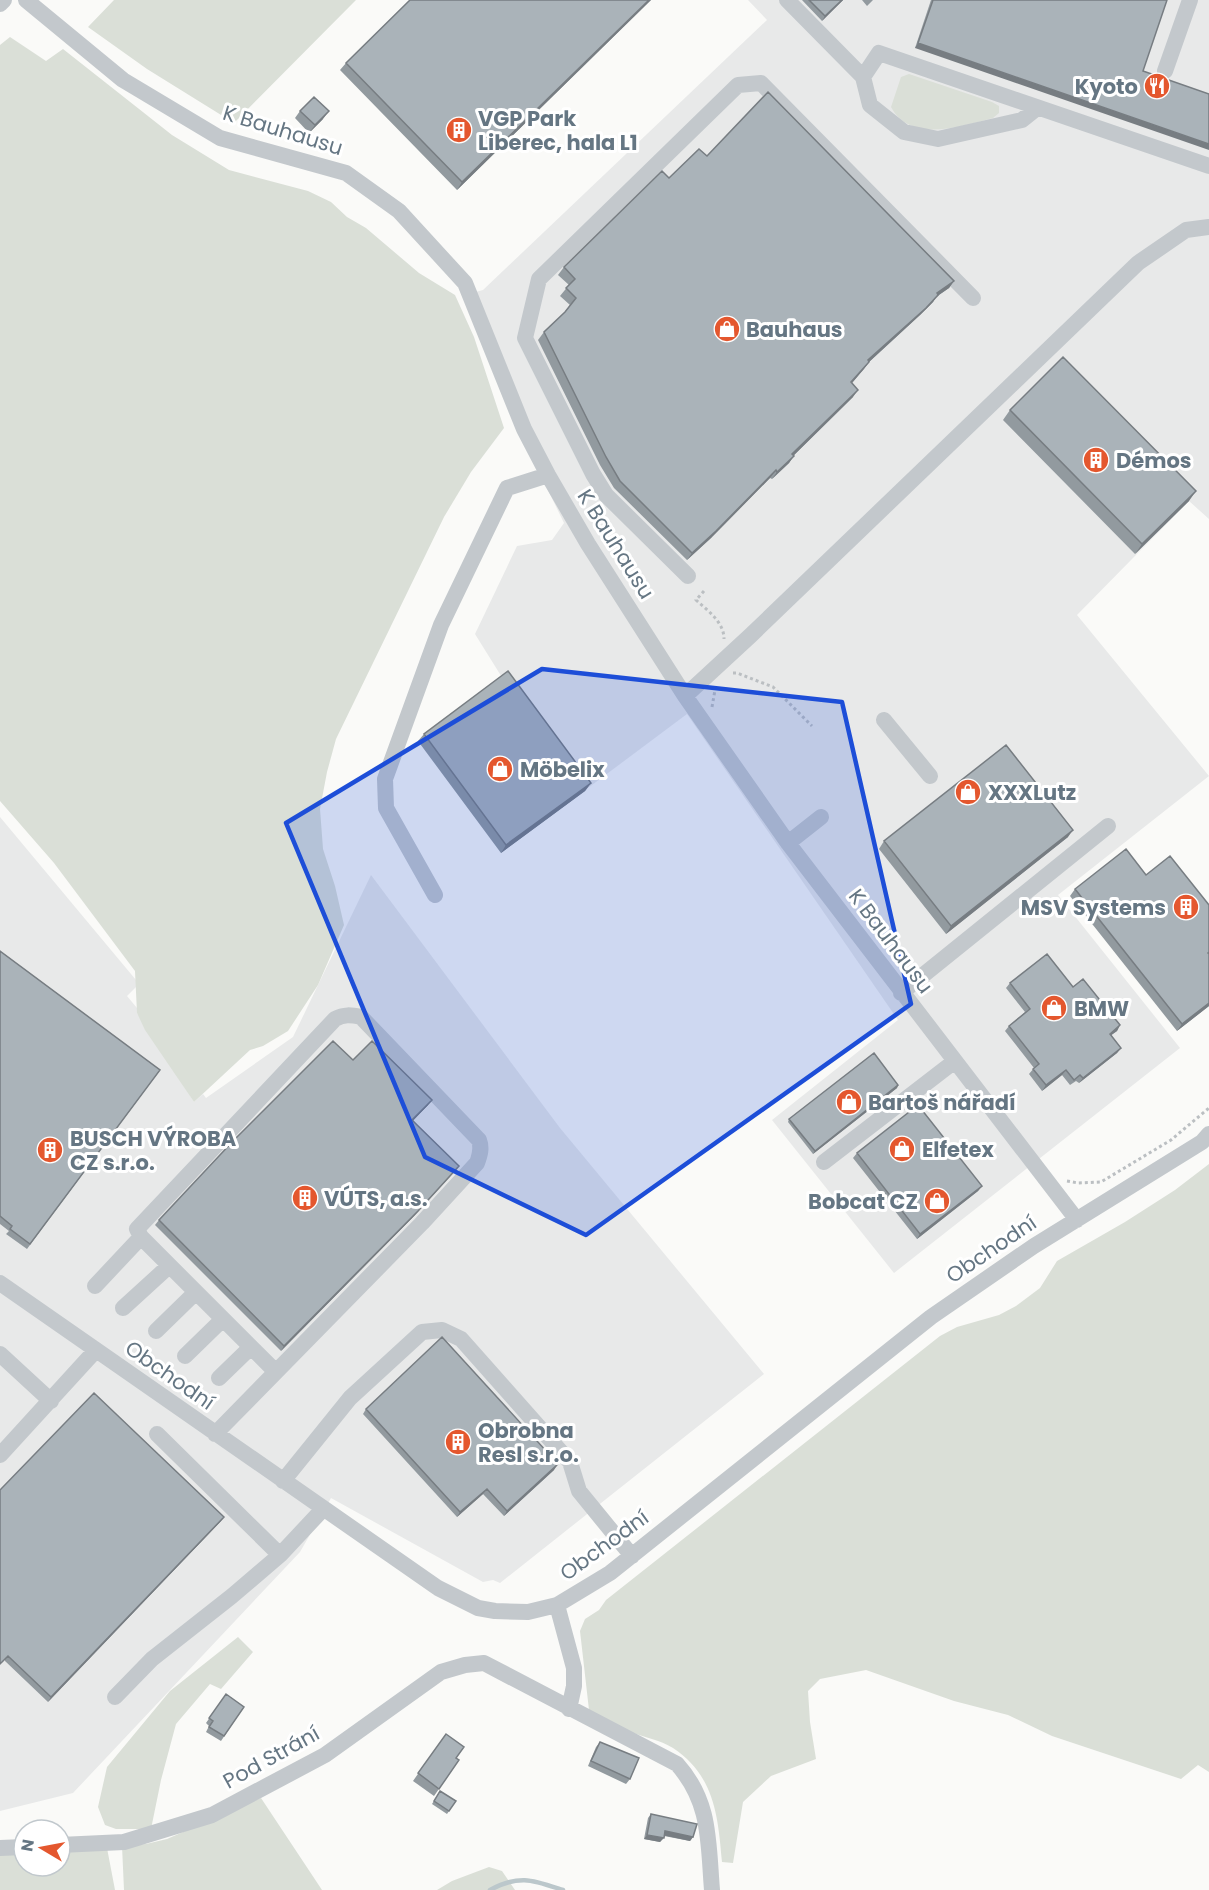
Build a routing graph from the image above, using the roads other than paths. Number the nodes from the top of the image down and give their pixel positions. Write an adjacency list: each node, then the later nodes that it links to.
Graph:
1 (4, 0): 4 (street)
2 (787, 0): 7 (street)
3 (1190, 0): 6 (street)
4 (0, 4)
5 (32, 5): 12 (street, K Bauhausu)
6 (1166, 71)
7 (863, 77): 8 (street); 8 (street)
8 (1037, 108): 9 (street)
9 (1209, 166)
10 (1209, 227): 14 (street)
11 (973, 298): 13 (street)
12 (548, 475): 14 (street, K Bauhausu); 20 (street)
13 (688, 576)
14 (685, 696): 19 (street, K Bauhausu)
15 (884, 720): 16 (street)
16 (930, 776)
17 (821, 817): 19 (street)
18 (1108, 826): 21 (street)
19 (788, 843): 21 (street, K Bauhausu)
20 (435, 895)
21 (901, 993): 22 (street, K Bauhausu)
22 (955, 1061): 24 (street); 25 (street, K Bauhausu)
23 (1209, 1134): 25 (street, Obchodní)
24 (824, 1162)
25 (1077, 1220): 47 (street, Obchodní)
26 (141, 1237): 27 (street); 29 (street); 38 (street)
27 (169, 1266): 30 (street); 31 (street)
28 (0, 1283): 35 (street, Obchodní)
29 (94, 1286)
30 (196, 1292): 32 (street); 33 (street)
31 (123, 1308)
32 (223, 1319): 34 (street); 36 (street)
33 (156, 1331)
34 (251, 1347): 38 (street); 39 (street)
35 (96, 1350): 40 (street); 42 (street, Obchodní)
36 (185, 1356)
37 (2, 1360): 40 (street)
38 (275, 1371): 42 (street)
39 (219, 1378)
40 (51, 1401): 43 (street)
41 (157, 1434): 46 (street)
42 (215, 1434): 44 (street, Obchodní)
43 (0, 1455)
44 (283, 1481): 45 (street, Obchodní); 47 (street)
45 (323, 1509): 46 (street); 48 (street, Obchodní)
46 (280, 1555): 49 (street)
47 (632, 1556): 48 (street, Obchodní)
48 (557, 1605): 50 (street)
49 (115, 1697)
50 (569, 1708): 51 (street, Pod Strání); 52 (street)
51 (72, 1844)
52 (712, 1890)

